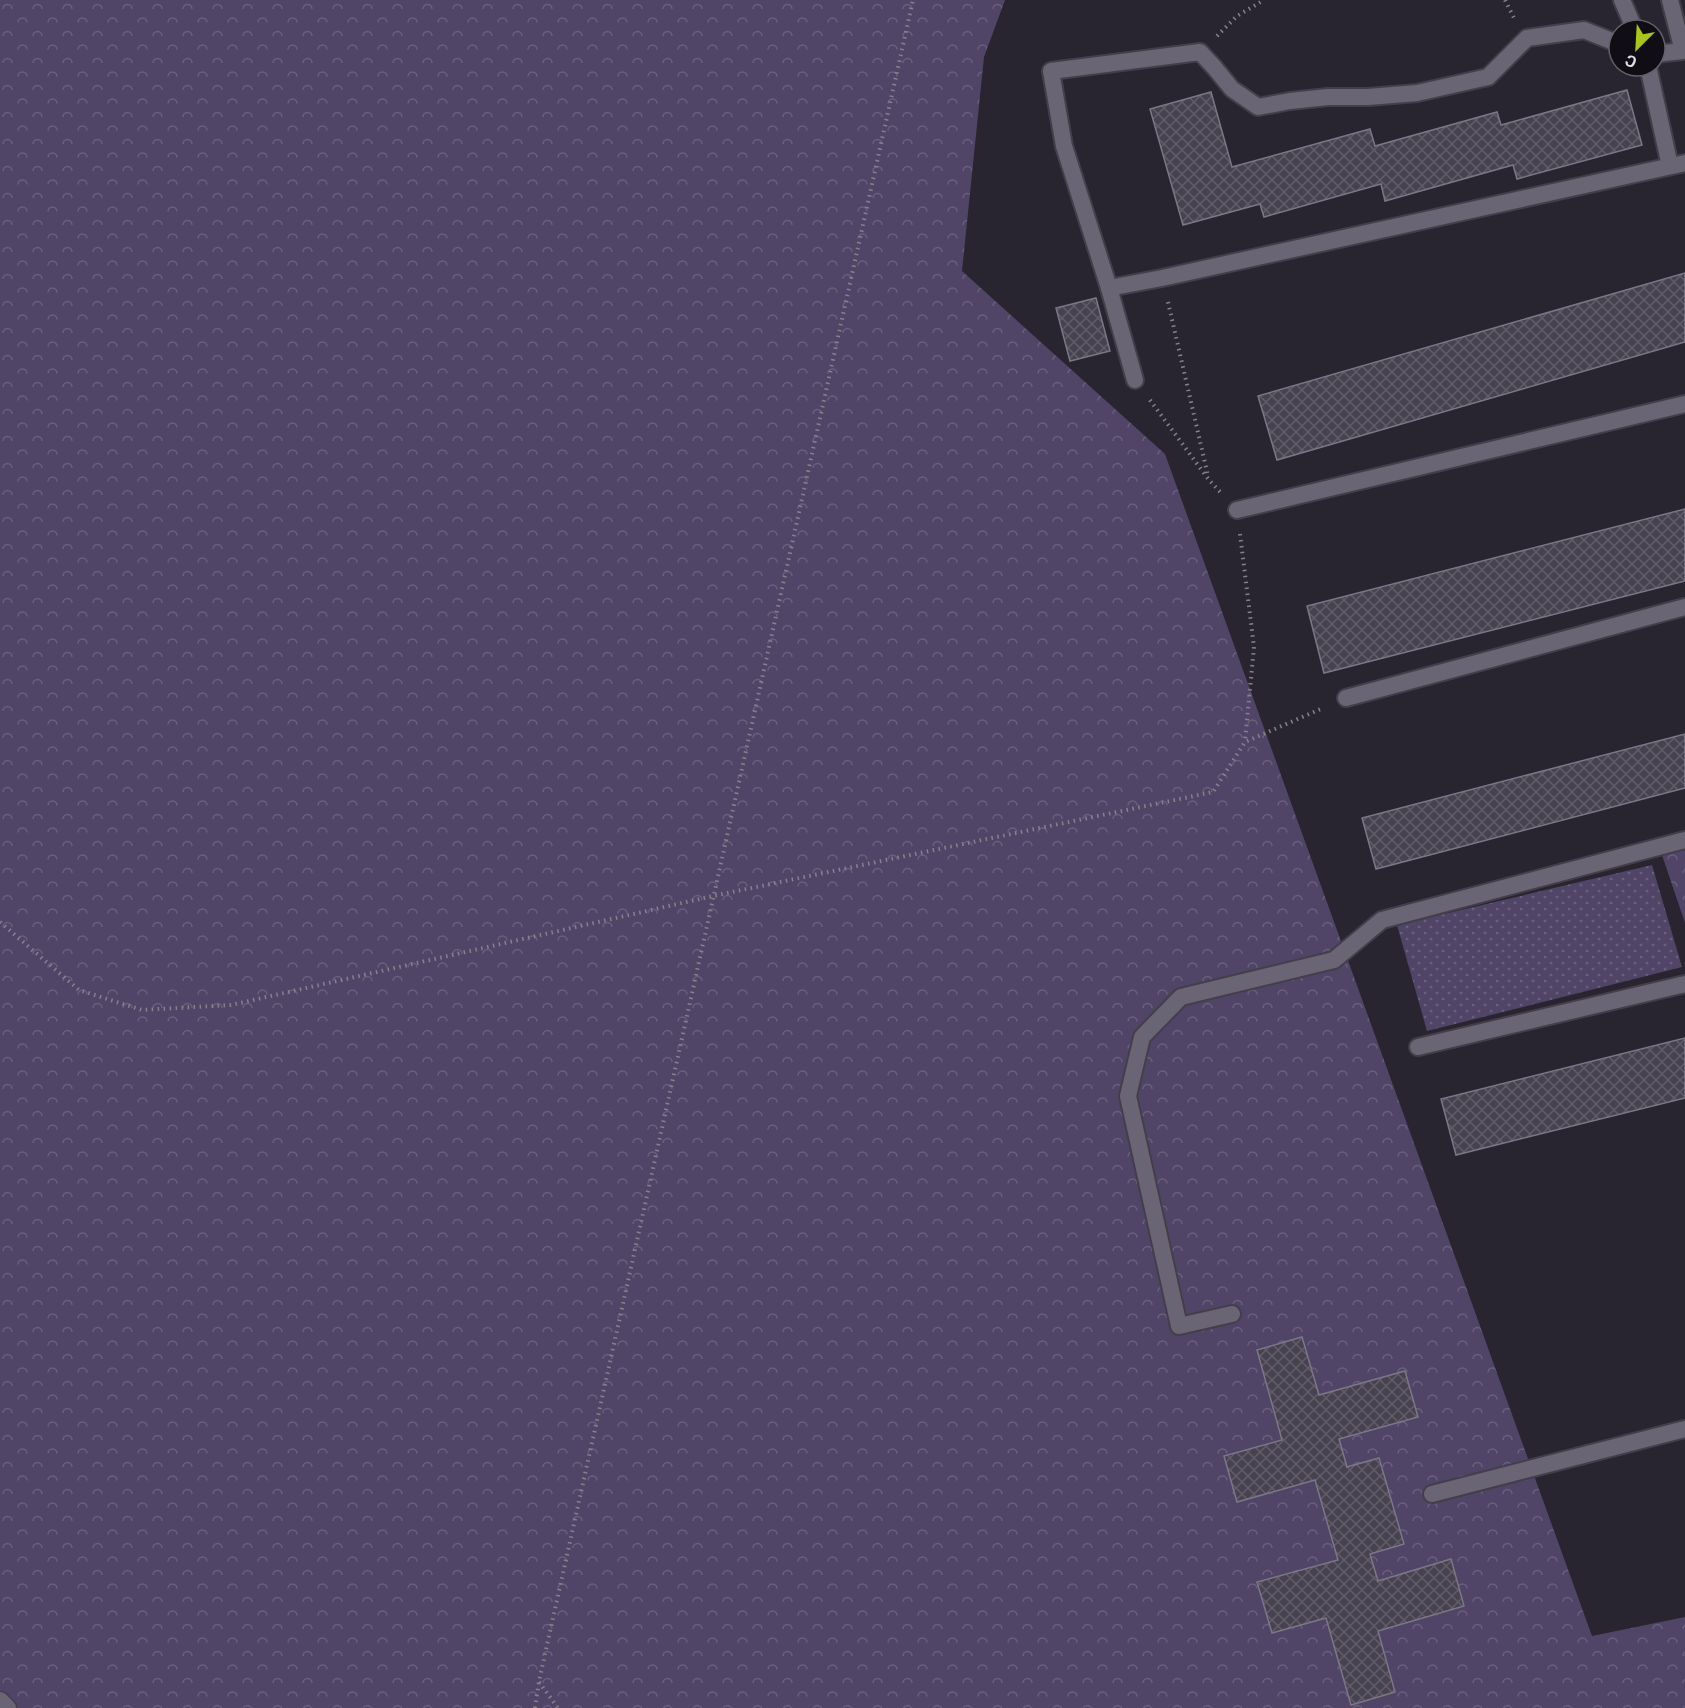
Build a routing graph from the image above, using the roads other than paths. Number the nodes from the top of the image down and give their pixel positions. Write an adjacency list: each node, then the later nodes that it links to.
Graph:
1 (1622, 0): 3 (lane)
2 (1670, 0): 5 (lane)
3 (1630, 18)
4 (1607, 39): 8 (lane)
5 (1667, 53)
6 (1652, 78): 7 (lane)
7 (1678, 165): 8 (lane)
8 (1109, 288): 9 (lane)
9 (1135, 380)
10 (1685, 404): 11 (lane)
11 (1237, 510)
12 (1685, 607): 13 (lane)
13 (1346, 698)
14 (1685, 840): 17 (lane)
15 (1685, 984): 16 (lane)
16 (1418, 1047)
17 (1232, 1314)
18 (1685, 1429): 19 (lane)
19 (1432, 1494)
20 (0, 1701): 21 (street)
21 (7, 1708)

